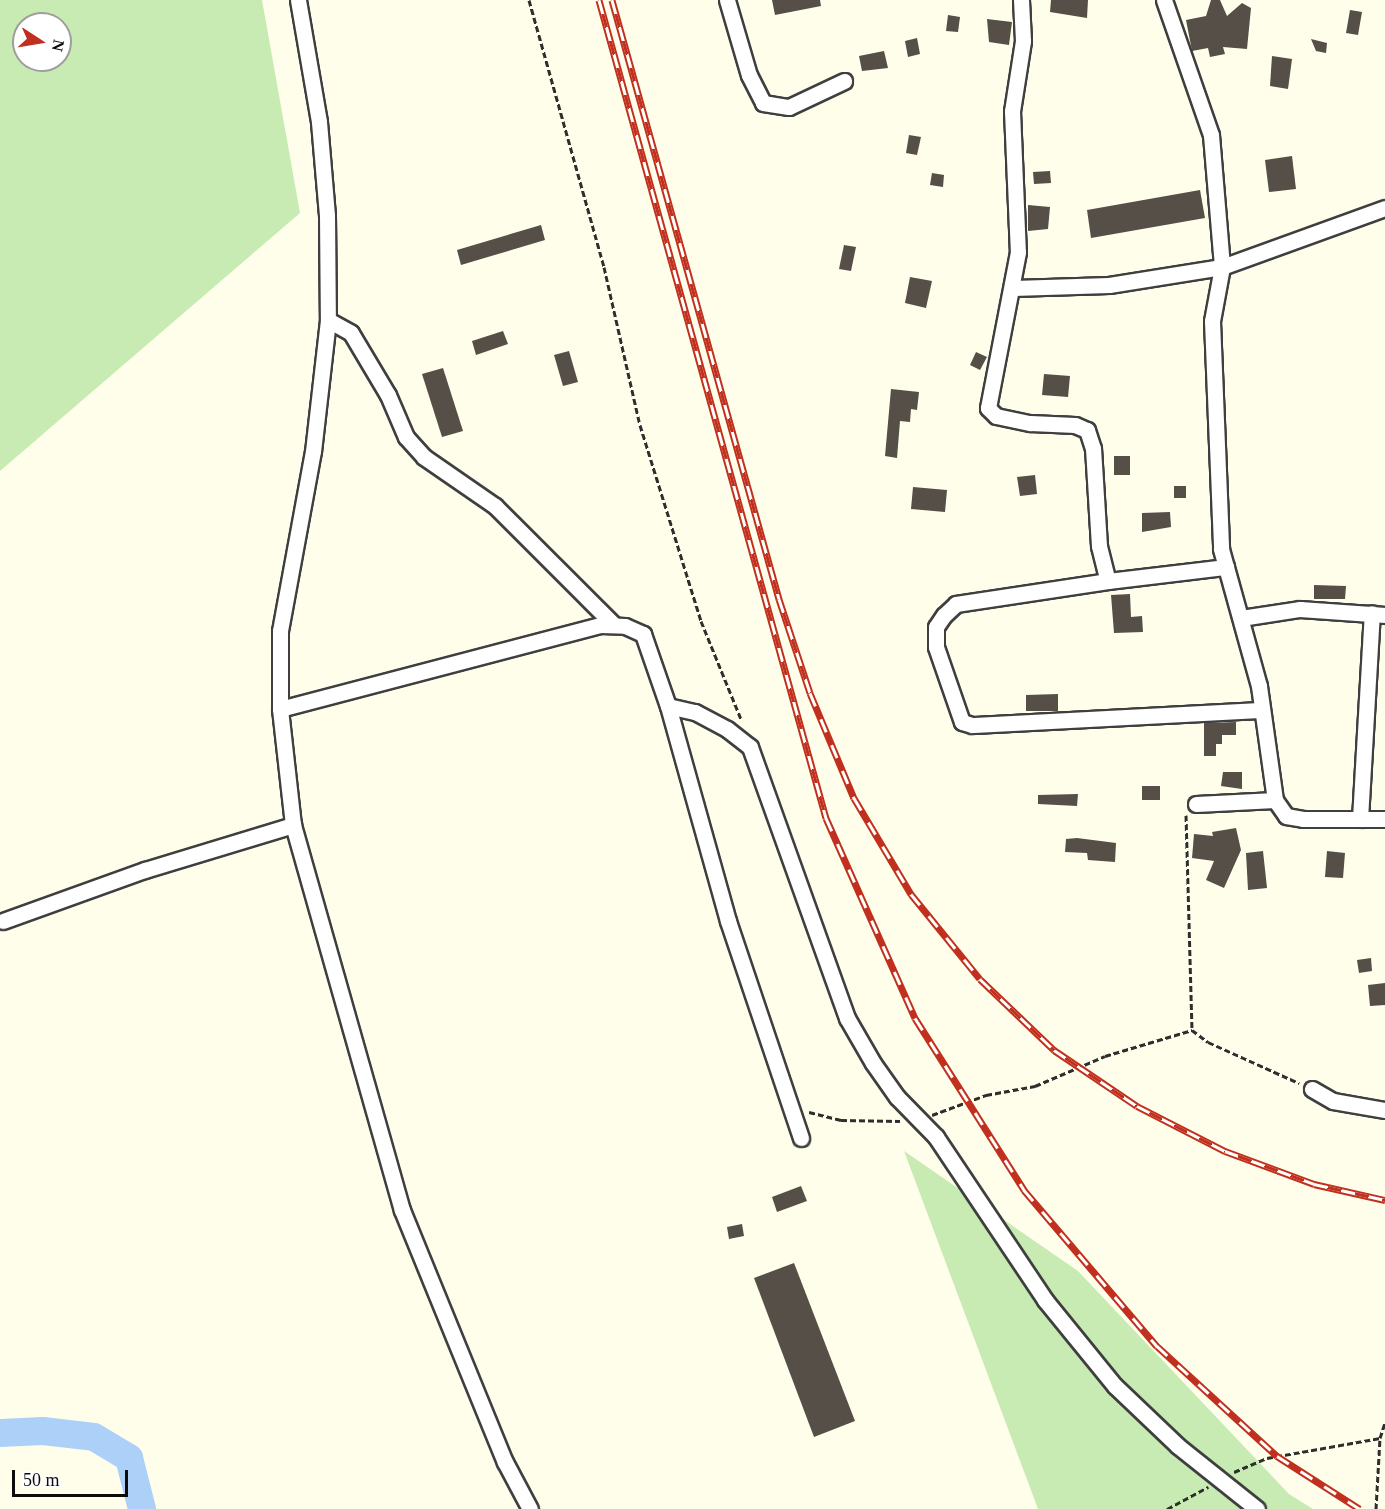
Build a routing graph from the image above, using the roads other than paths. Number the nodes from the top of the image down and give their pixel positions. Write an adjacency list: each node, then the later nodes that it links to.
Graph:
1 (298, 0): 9 (street)
2 (727, 0): 5 (street)
3 (1021, 0): 8 (street)
4 (1164, 0): 7 (street)
5 (844, 81)
6 (1385, 208): 7 (street)
7 (1222, 267): 8 (street); 10 (street)
8 (1013, 288): 11 (street)
9 (328, 320): 14 (street); 16 (street)
10 (1226, 567): 11 (street); 13 (street)
11 (1108, 581): 17 (street)
12 (1378, 614): 13 (street); 20 (street)
13 (1241, 618): 17 (street)
14 (613, 624): 15 (street); 16 (street)
15 (668, 706): 26 (street); 28 (street)
16 (280, 709): 22 (street)
17 (1262, 710): 18 (street)
18 (1275, 800): 19 (street); 20 (street)
19 (1196, 804)
20 (1360, 819): 21 (street)
21 (1385, 819)
22 (293, 825): 23 (street); 27 (street)
23 (3, 921)
24 (1312, 1089): 25 (street)
25 (1385, 1110)
26 (801, 1138)
27 (530, 1509)
28 (1257, 1509)

